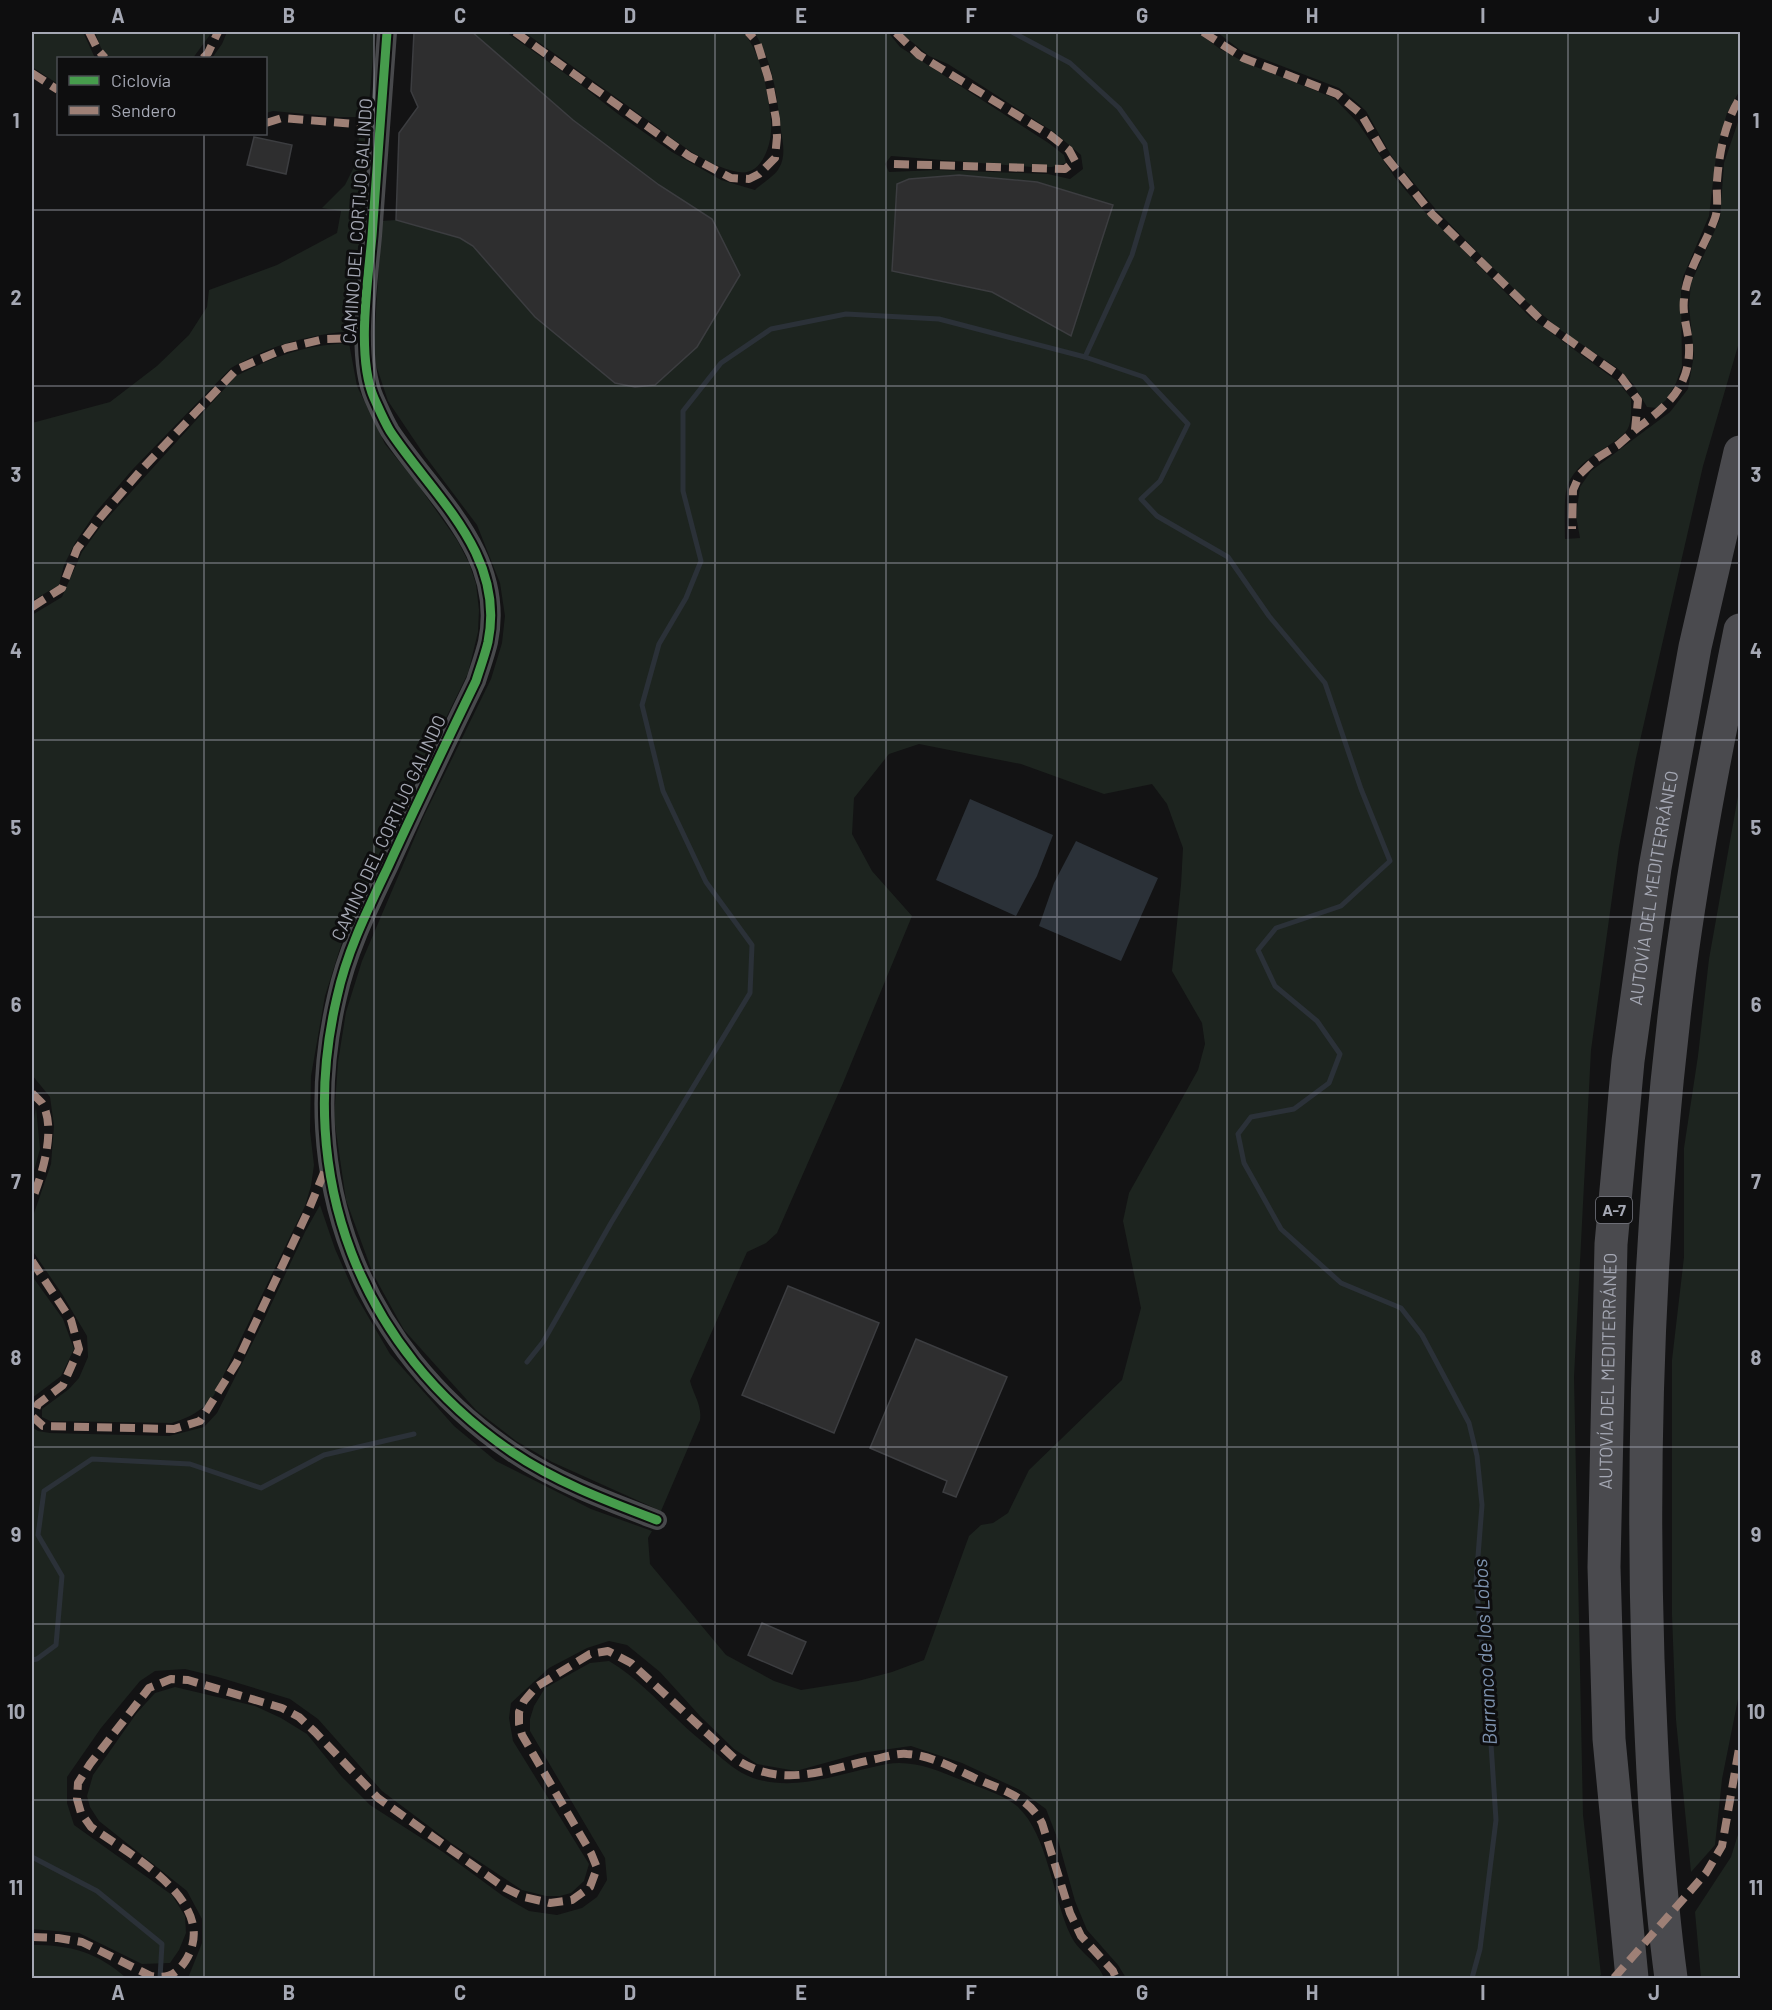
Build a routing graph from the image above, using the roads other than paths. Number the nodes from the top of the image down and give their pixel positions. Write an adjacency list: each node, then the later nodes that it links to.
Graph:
1 (387, 32): 4 (street, CAMINO DEL CORTIJO GALINDO)
2 (1740, 452): 5 (highway, AUTOVÍA DEL MEDITERRÁNEO / A-7)
3 (1740, 630): 6 (highway, A-7)
4 (657, 1520)
5 (1632, 1978)
6 (1671, 1978)

